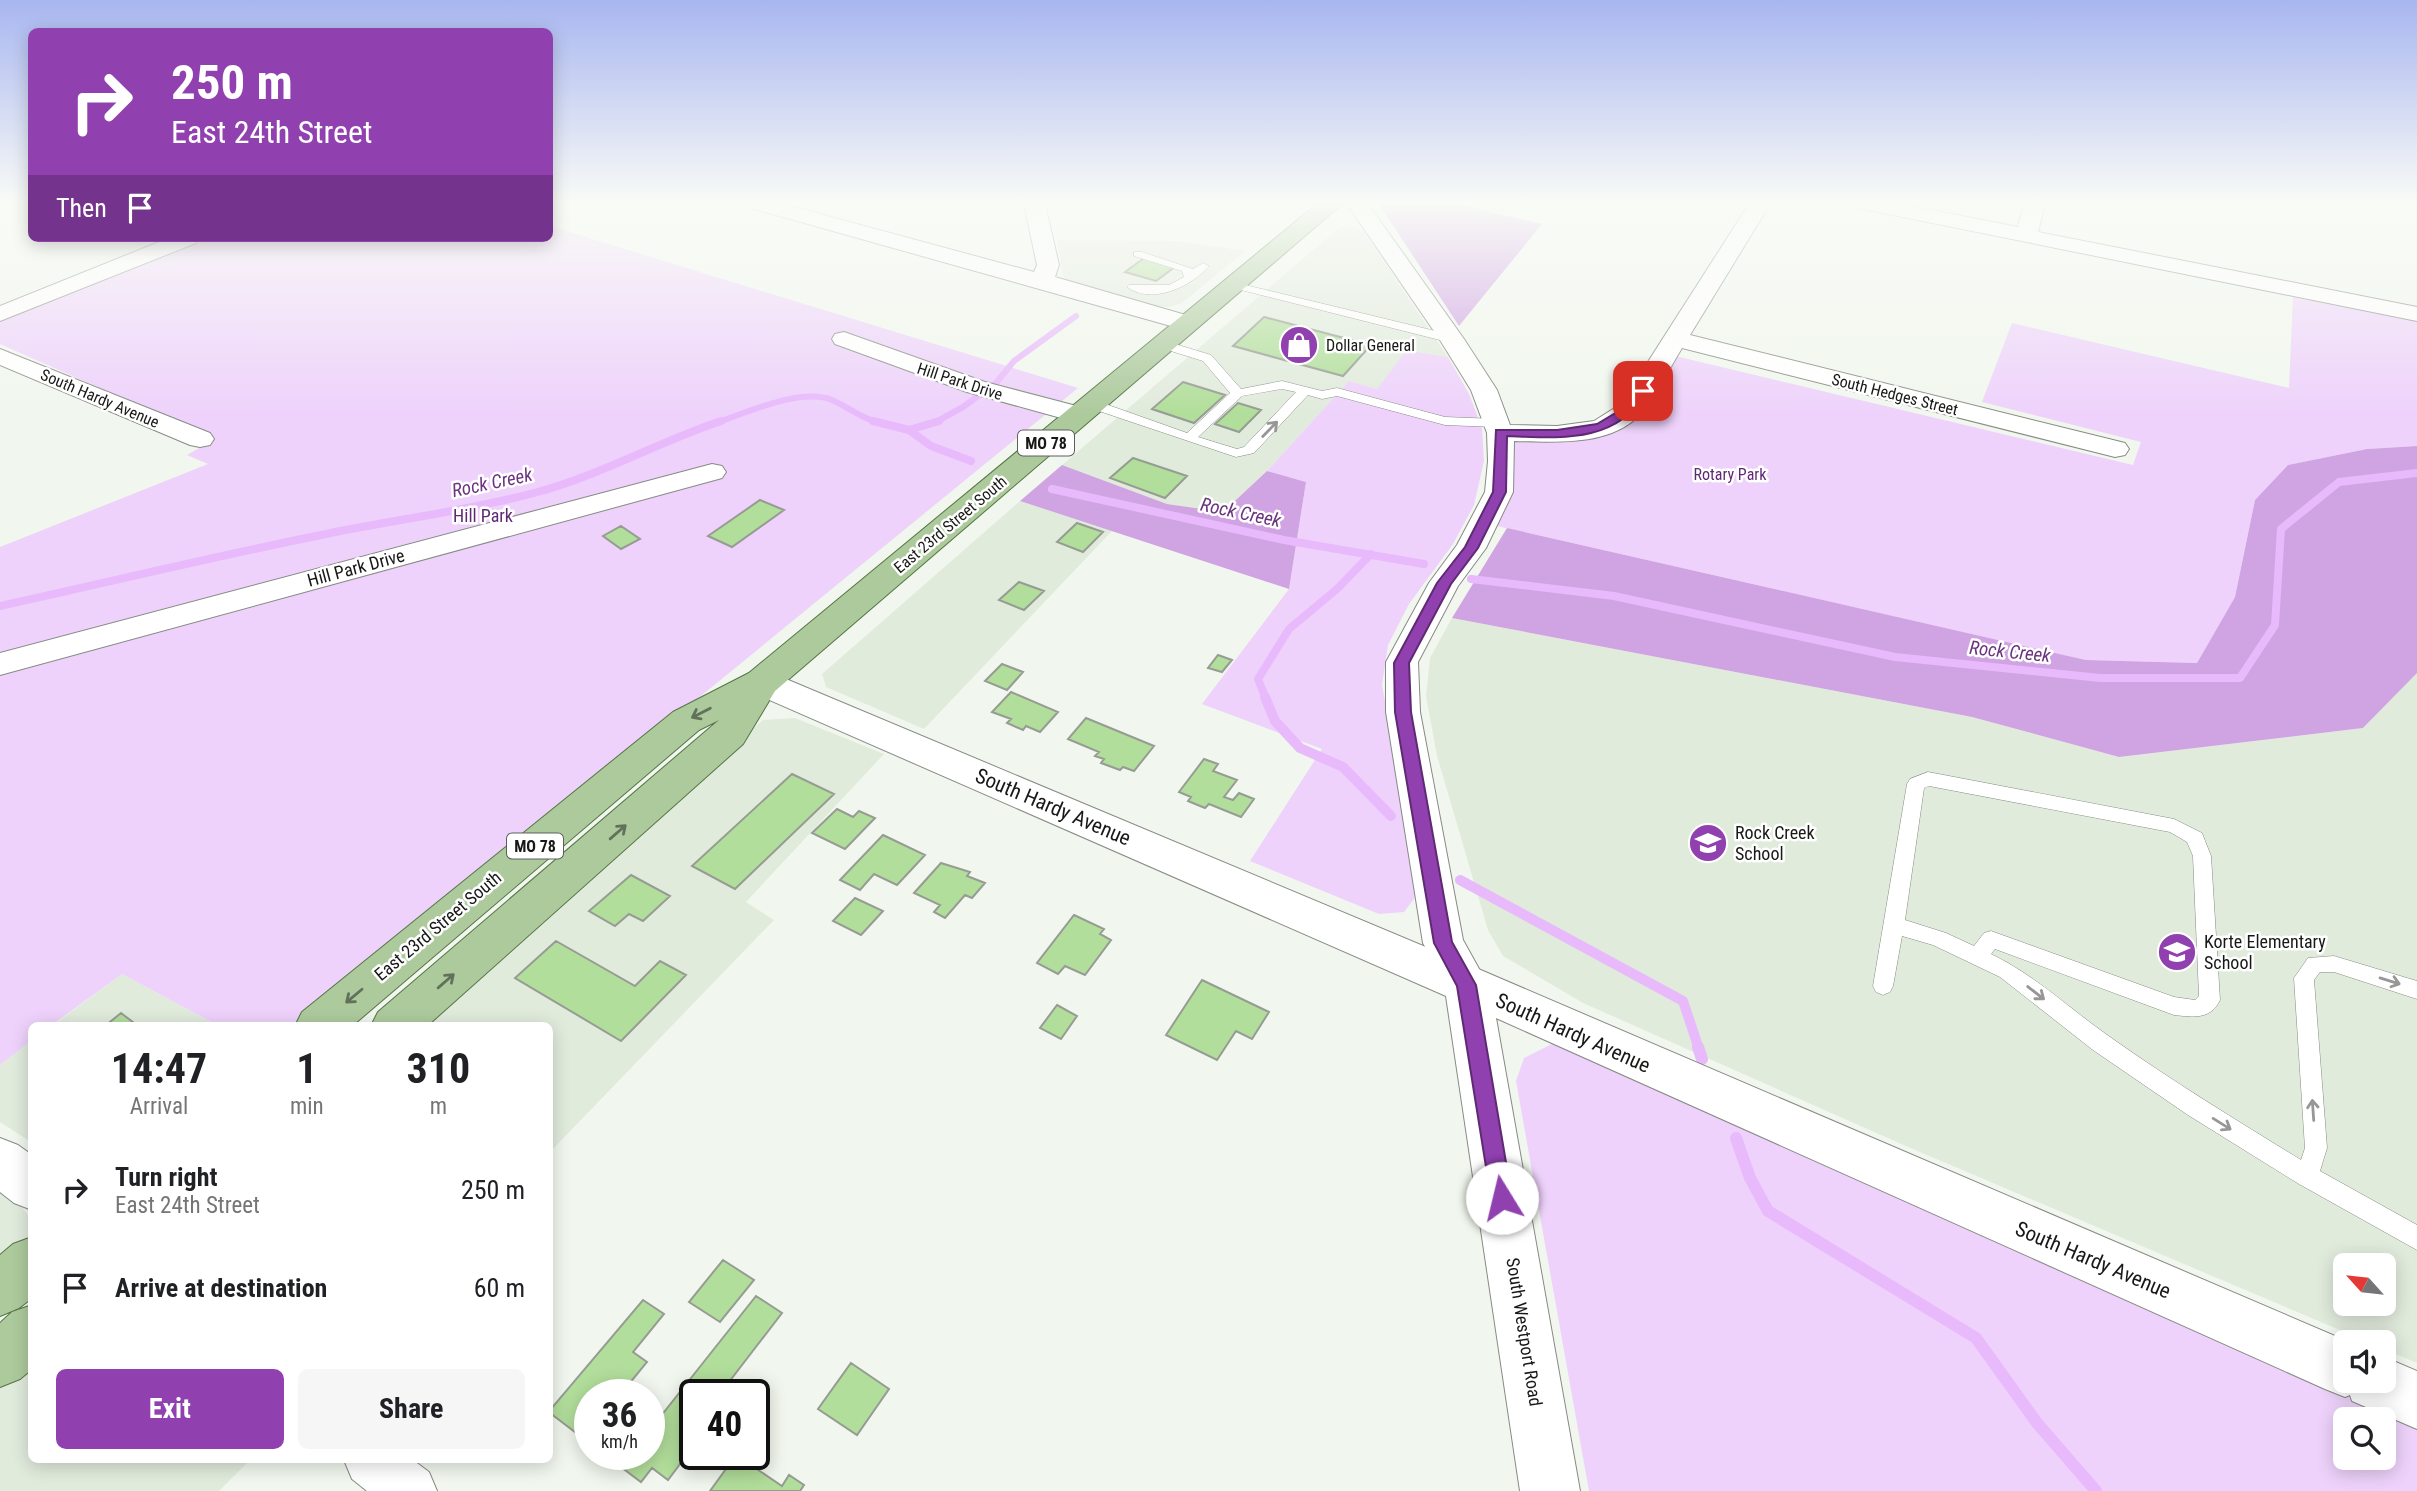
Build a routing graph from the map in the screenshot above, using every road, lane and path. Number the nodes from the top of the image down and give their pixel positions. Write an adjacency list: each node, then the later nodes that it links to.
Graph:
1 (100, 274): 14 (street)
2 (1015, 274): 11 (street)
3 (1045, 274): 11 (street)
4 (1189, 274): 10 (lane)
5 (1195, 274): 10 (lane)
6 (1247, 274): 12 (main road, East 23rd Street South / MO 78)
7 (1405, 274): 18 (street, South Westport Road)
8 (1717, 274): 19 (street)
9 (2214, 274): 15 (street)
10 (1190, 278): 13 (lane)
11 (1042, 281): 16 (street)
12 (1233, 285): 16 (main road, East 23rd Street South / MO 78); 18 (lane)
13 (1133, 287)
14 (0, 314)
15 (2417, 314)
16 (1187, 323): 20 (main road, East 23rd Street South / MO 78)
17 (844, 339): 24 (street, Hill Park Drive)
18 (1452, 339): 25 (street, South Westport Road)
19 (1676, 339): 25 (street); 28 (street, South Hedges Street)
20 (1162, 344): 23 (lane); 24 (main road, East 23rd Street South / MO 78)
21 (0, 356): 27 (street, South Hardy Avenue)
22 (1305, 391): 23 (lane); 25 (lane); 26 (lane, one-way to 22)
23 (1238, 393): 26 (lane)
24 (1086, 410): 26 (lane); 31 (main road, East 23rd Street South / MO 78)
25 (1498, 428): 34 (street, South Westport Road)
26 (1189, 438)
27 (200, 439)
28 (2115, 449)
29 (712, 472): 30 (street, Hill Park Drive)
30 (0, 664)
31 (762, 682): 34 (street, South Hardy Avenue); 37 (main road, East 23rd Street South / MO 78, one-way to 37); 38 (main road, East 23rd Street South / MO 78, one-way to 31)
32 (1894, 925): 33 (lane); 33 (lane); 35 (lane)
33 (1979, 955): 40 (lane, one-way to 40)
34 (1467, 985): 47 (street, South Hardy Avenue); 52 (street, South Westport Road)
35 (1883, 986)
36 (2417, 990): 40 (lane, one-way to 36)
37 (323, 1022)
38 (399, 1022)
39 (0, 1161): 41 (street)
40 (2307, 1177): 42 (lane)
41 (28, 1183)
42 (2417, 1238)
43 (28, 1267): 44 (main road)
44 (0, 1289)
45 (28, 1335): 46 (main road)
46 (0, 1359)
47 (2333, 1364)
48 (2396, 1391): 49 (street)
49 (2417, 1400)
50 (375, 1463): 51 (street)
51 (410, 1491)
52 (1550, 1491)

